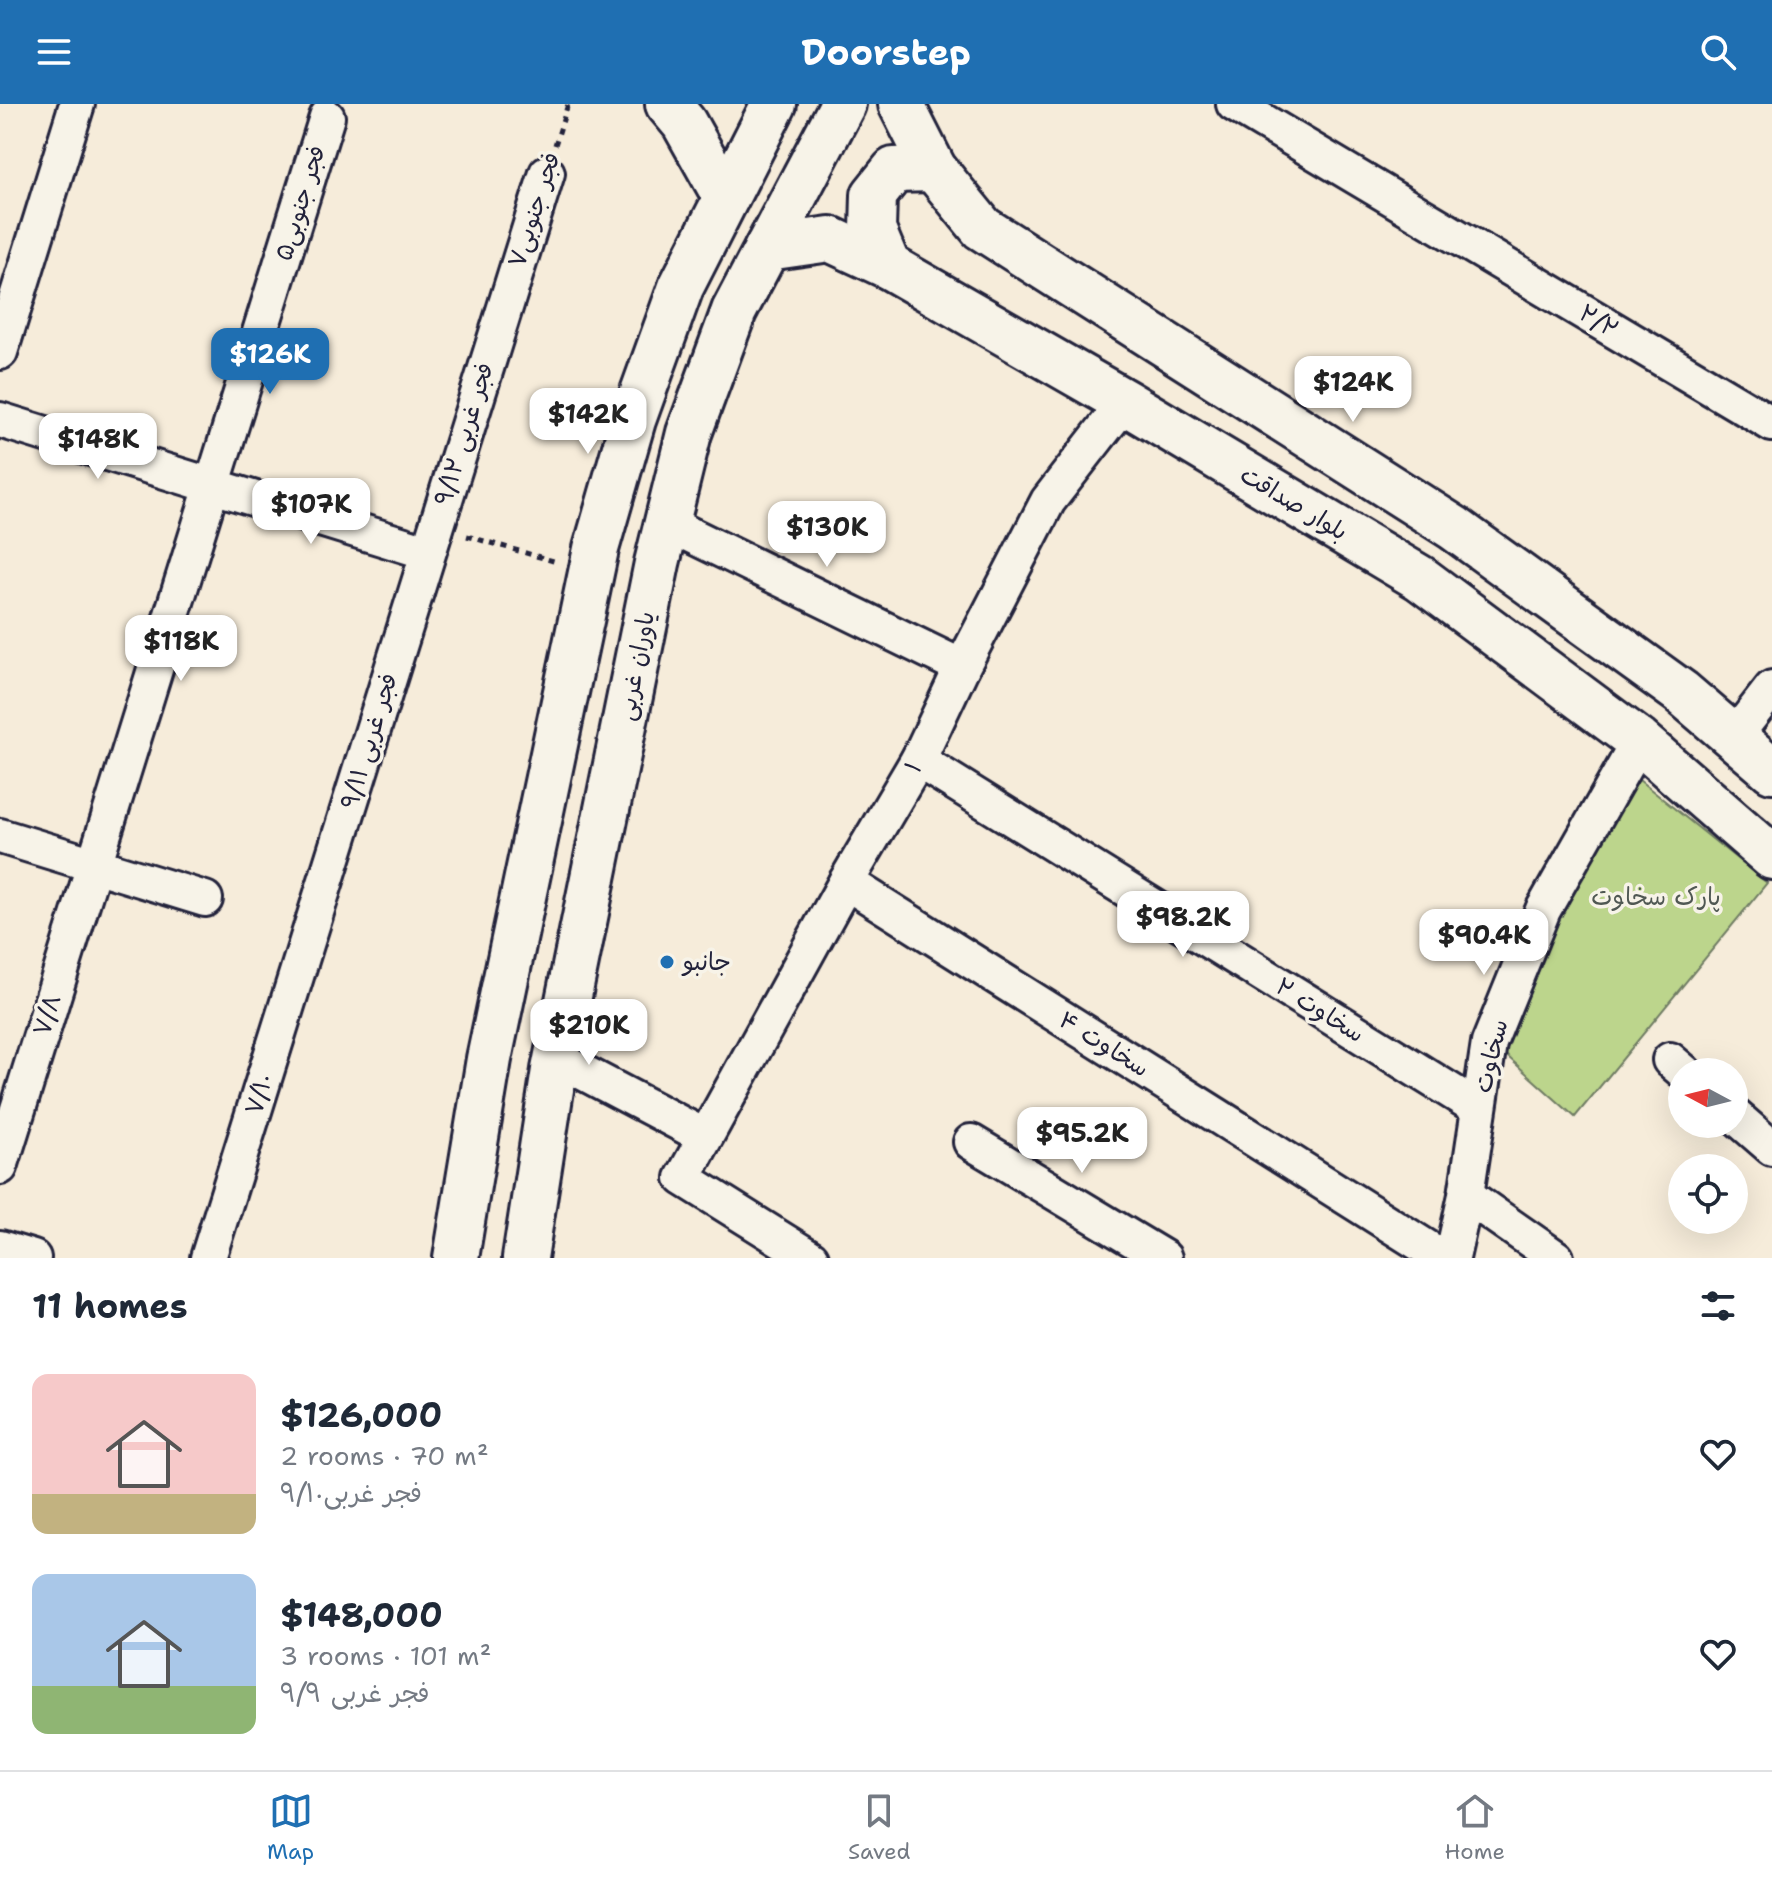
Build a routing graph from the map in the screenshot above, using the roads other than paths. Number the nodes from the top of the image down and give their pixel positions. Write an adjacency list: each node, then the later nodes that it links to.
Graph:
1 (77, 104): 14 (street)
2 (669, 104): 10 (main road)
3 (774, 104): 10 (main road)
4 (843, 104): 11 (main road, یاوران غربی)
5 (901, 104): 8 (main road)
6 (1234, 104): 17 (street, ۲/۲)
7 (327, 117): 18 (street, فجر جنوبی۵)
8 (934, 169): 12 (main road); 23 (main road)
9 (547, 173): 13 (street, فجر جنوبی۷)
10 (726, 198): 28 (main road)
11 (767, 248): 12 (main road, بلوار صداقت); 19 (main road, یاوران غربی)
12 (888, 266): 15 (main road, بلوار صداقت)
13 (501, 316): 20 (street, ۹/۱۲ فجر غربی)
14 (0, 352)
15 (1125, 402): 21 (street, ۱); 24 (main road, بلوار صداقت)
16 (0, 420): 18 (street)
17 (1772, 424)
18 (212, 486): 20 (street); 30 (street, ۷/۸)
19 (666, 523): 21 (street); 31 (main road, یاوران غربی)
20 (431, 539): 34 (street, ۹/۱۱ فجر غربی)
21 (962, 667): 25 (street, ۱)
22 (1772, 688): 23 (street)
23 (1734, 737): 26 (main road)
24 (1639, 741): 29 (main road, بلوار صداقت); 36 (street, سخاوت)
25 (918, 760): 32 (street, ۱); 36 (street, سخاوت ۲)
26 (1772, 770)
27 (0, 836): 30 (street)
28 (534, 853): 31 (main road); 46 (main road)
29 (1772, 857)
30 (95, 863): 33 (street); 41 (street, ۷/۸)
31 (597, 866): 35 (main road, یاوران غربی)
32 (846, 882): 38 (street, ۱); 50 (street, سخاوت ۴)
33 (205, 899)
34 (310, 930): 45 (street, ۷/۱۰)
35 (556, 1058): 38 (street); 47 (main road, یاوران غربی)
36 (1478, 1108): 42 (street, سخاوت)
37 (1748, 1127): 40 (street)
38 (704, 1136): 48 (street, ۱)
39 (971, 1142): 49 (street)
40 (1772, 1148)
41 (0, 1167)
42 (1466, 1195): 51 (street, سخاوت); 52 (street)
43 (0, 1248): 44 (street)
44 (33, 1258)
45 (208, 1258)
46 (456, 1258)
47 (525, 1258)
48 (811, 1258)
49 (1164, 1258)
50 (1443, 1258)
51 (1452, 1258)
52 (1556, 1258)

